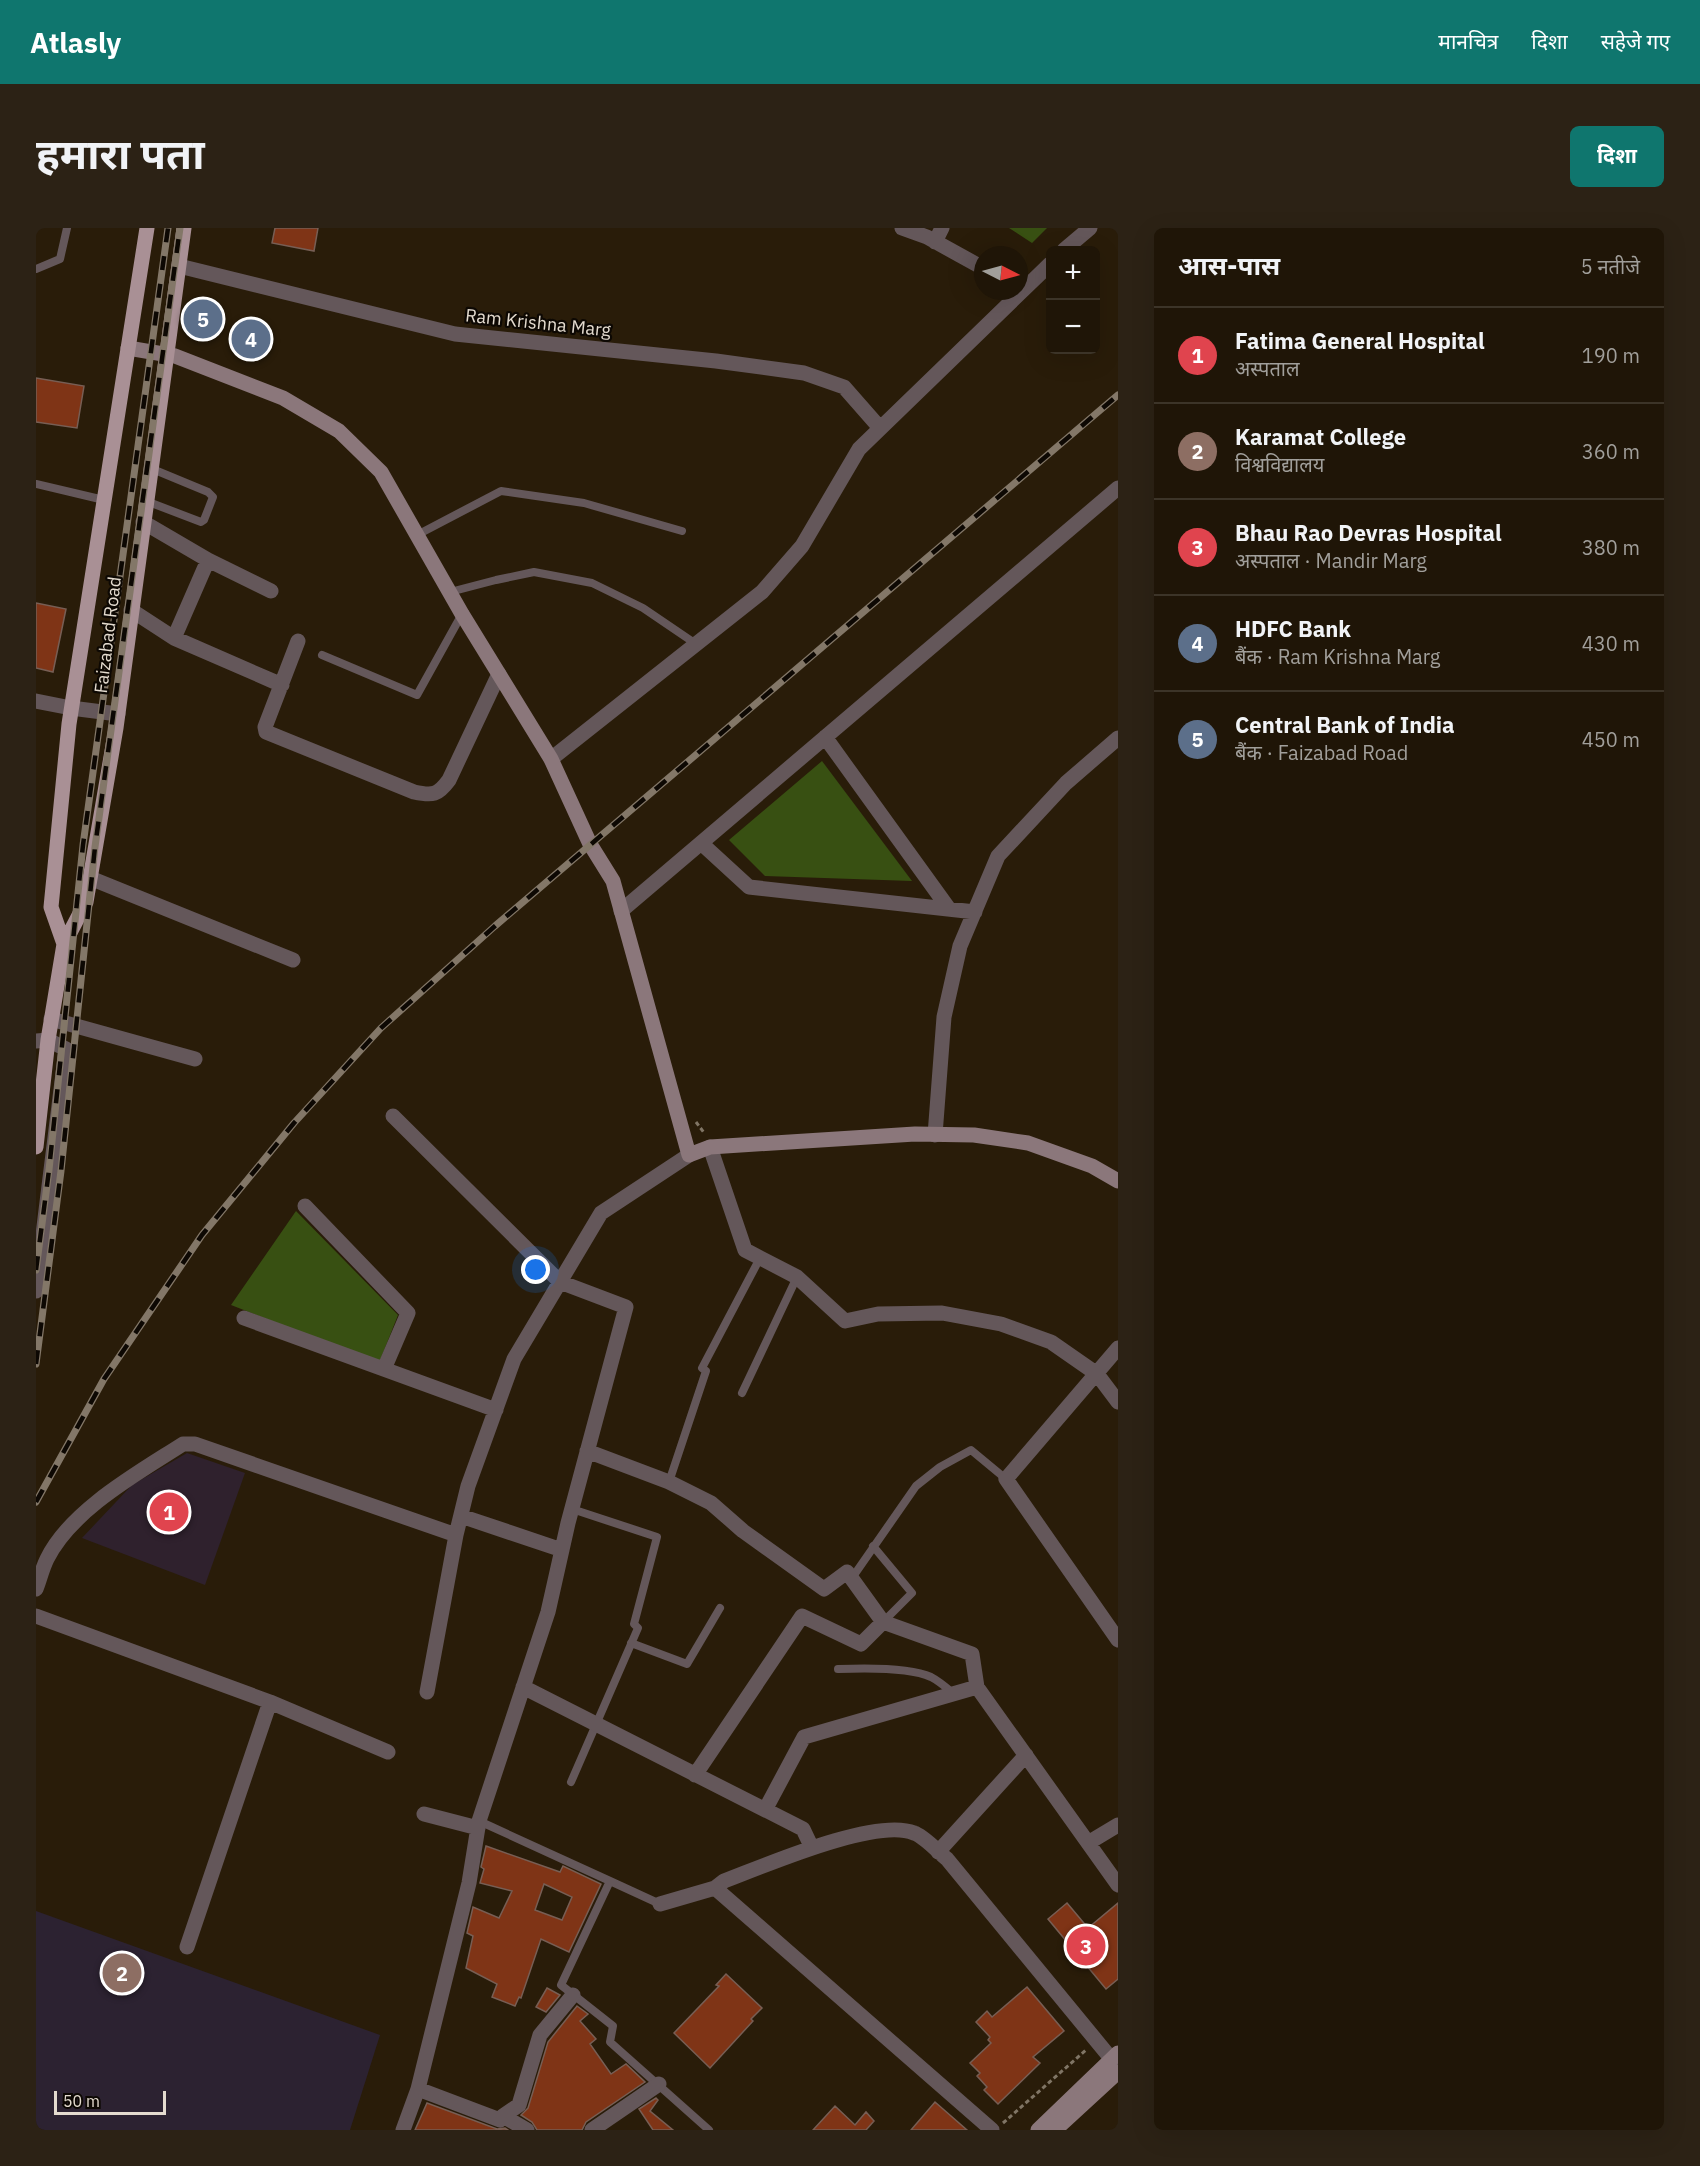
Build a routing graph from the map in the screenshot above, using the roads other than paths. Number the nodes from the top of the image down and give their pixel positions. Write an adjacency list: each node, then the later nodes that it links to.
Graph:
1 (67, 228): 11 (lane)
2 (147, 228): 14 (main road)
3 (184, 228): 9 (main road, Faizabad Road)
4 (902, 228): 6 (street)
5 (1090, 228): 7 (street)
6 (939, 235): 8 (street)
7 (1069, 246)
8 (974, 261)
9 (179, 266): 15 (main road, Faizabad Road); 16 (street, Ram Krishna Marg)
10 (1046, 267): 12 (street)
11 (36, 269)
12 (1028, 282)
13 (1009, 300): 16 (street)
14 (128, 348): 15 (street); 20 (main road)
15 (166, 354): 17 (main road, Faizabad Road); 24 (street)
16 (880, 428): 32 (street)
17 (150, 468): 21 (main road, Faizabad Road); 21 (lane)
18 (36, 484): 20 (lane)
19 (1118, 488): 39 (street)
20 (104, 500): 37 (main road)
21 (146, 501): 22 (main road, Faizabad Road)
22 (143, 522): 25 (street); 28 (main road, Faizabad Road)
23 (682, 531): 24 (lane)
24 (417, 536): 27 (street)
25 (208, 560): 26 (street); 30 (street)
26 (271, 591)
27 (450, 592): 29 (street); 32 (lane)
28 (131, 610): 30 (street); 38 (main road, Faizabad Road)
29 (462, 614): 33 (lane); 34 (street)
30 (174, 638): 35 (street)
31 (298, 641): 35 (street)
32 (696, 644): 41 (street)
33 (322, 655)
34 (499, 674): 35 (street); 41 (street)
35 (282, 685)
36 (36, 701): 37 (street)
37 (71, 708): 38 (street); 47 (main road)
38 (118, 714): 43 (main road, Faizabad Road)
39 (825, 737): 42 (street); 44 (street)
40 (1118, 738): 46 (street)
41 (551, 759): 45 (street)
42 (701, 843): 44 (street); 45 (street)
43 (90, 878): 47 (main road, Faizabad Road); 48 (street)
44 (949, 909): 46 (street)
45 (621, 911): 56 (street)
46 (975, 912): 53 (street)
47 (63, 944): 49 (main road, Faizabad Road)
48 (293, 960)
49 (51, 1019): 50 (main road, Faizabad Road); 51 (street)
50 (42, 1040): 54 (main road, Faizabad Road); 62 (street)
51 (195, 1059)
52 (393, 1116): 61 (street)
53 (935, 1134): 55 (street); 57 (street)
54 (36, 1147)
55 (710, 1147): 56 (street); 59 (street)
56 (689, 1155): 61 (street)
57 (1118, 1181)
58 (306, 1206): 65 (street)
59 (760, 1258): 60 (street); 72 (lane)
60 (796, 1277): 66 (street); 67 (lane)
61 (560, 1282): 69 (street); 70 (street)
62 (36, 1291)
63 (244, 1318): 65 (street)
64 (1118, 1348): 66 (street)
65 (384, 1369): 69 (street)
66 (1097, 1374): 68 (street); 71 (street)
67 (742, 1393)
68 (1118, 1402)
69 (496, 1410): 74 (street)
70 (587, 1451): 72 (street); 73 (street)
71 (1006, 1479): 76 (lane); 83 (street)
72 (669, 1482): 78 (street)
73 (572, 1509): 77 (street); 84 (lane)
74 (461, 1516): 75 (street); 77 (street)
75 (456, 1535): 79 (street); 88 (street)
76 (873, 1546): 78 (lane); 82 (lane)
77 (562, 1550): 86 (street)
78 (852, 1578): 82 (street)
79 (36, 1589)
80 (720, 1608): 84 (lane)
81 (36, 1616): 90 (street)
82 (883, 1622): 87 (street); 94 (street)
83 (1118, 1640)
84 (631, 1643): 91 (lane)
85 (838, 1669): 89 (lane)
86 (523, 1687): 91 (street); 98 (street)
87 (977, 1687): 89 (street); 93 (street)
88 (427, 1692)
89 (955, 1694): 96 (street)
90 (270, 1702): 92 (street); 107 (street)
91 (597, 1725): 94 (street); 95 (lane)
92 (388, 1752)
93 (1026, 1755): 100 (street); 102 (street)
94 (695, 1775): 96 (street)
95 (571, 1782)
96 (765, 1810): 101 (street)
97 (424, 1814): 98 (street)
98 (479, 1825): 103 (lane); 111 (street)
99 (1118, 1825): 100 (street)
100 (1088, 1843): 104 (street)
101 (812, 1848): 102 (street); 105 (street)
102 (938, 1851): 109 (street)
103 (610, 1881): 106 (lane); 108 (lane)
104 (1118, 1885)
105 (715, 1888): 106 (street); 117 (street)
106 (660, 1904)
107 (187, 1947)
108 (573, 1995): 110 (lane); 112 (street)
109 (1116, 2063): 118 (street); 119 (street)
110 (659, 2084): 115 (street); 116 (lane)
111 (418, 2089): 112 (street); 113 (street)
112 (500, 2122): 114 (street)
113 (403, 2130)
114 (527, 2130)
115 (592, 2130)
116 (709, 2130)
117 (993, 2130)
118 (1038, 2130)
119 (1055, 2130)

